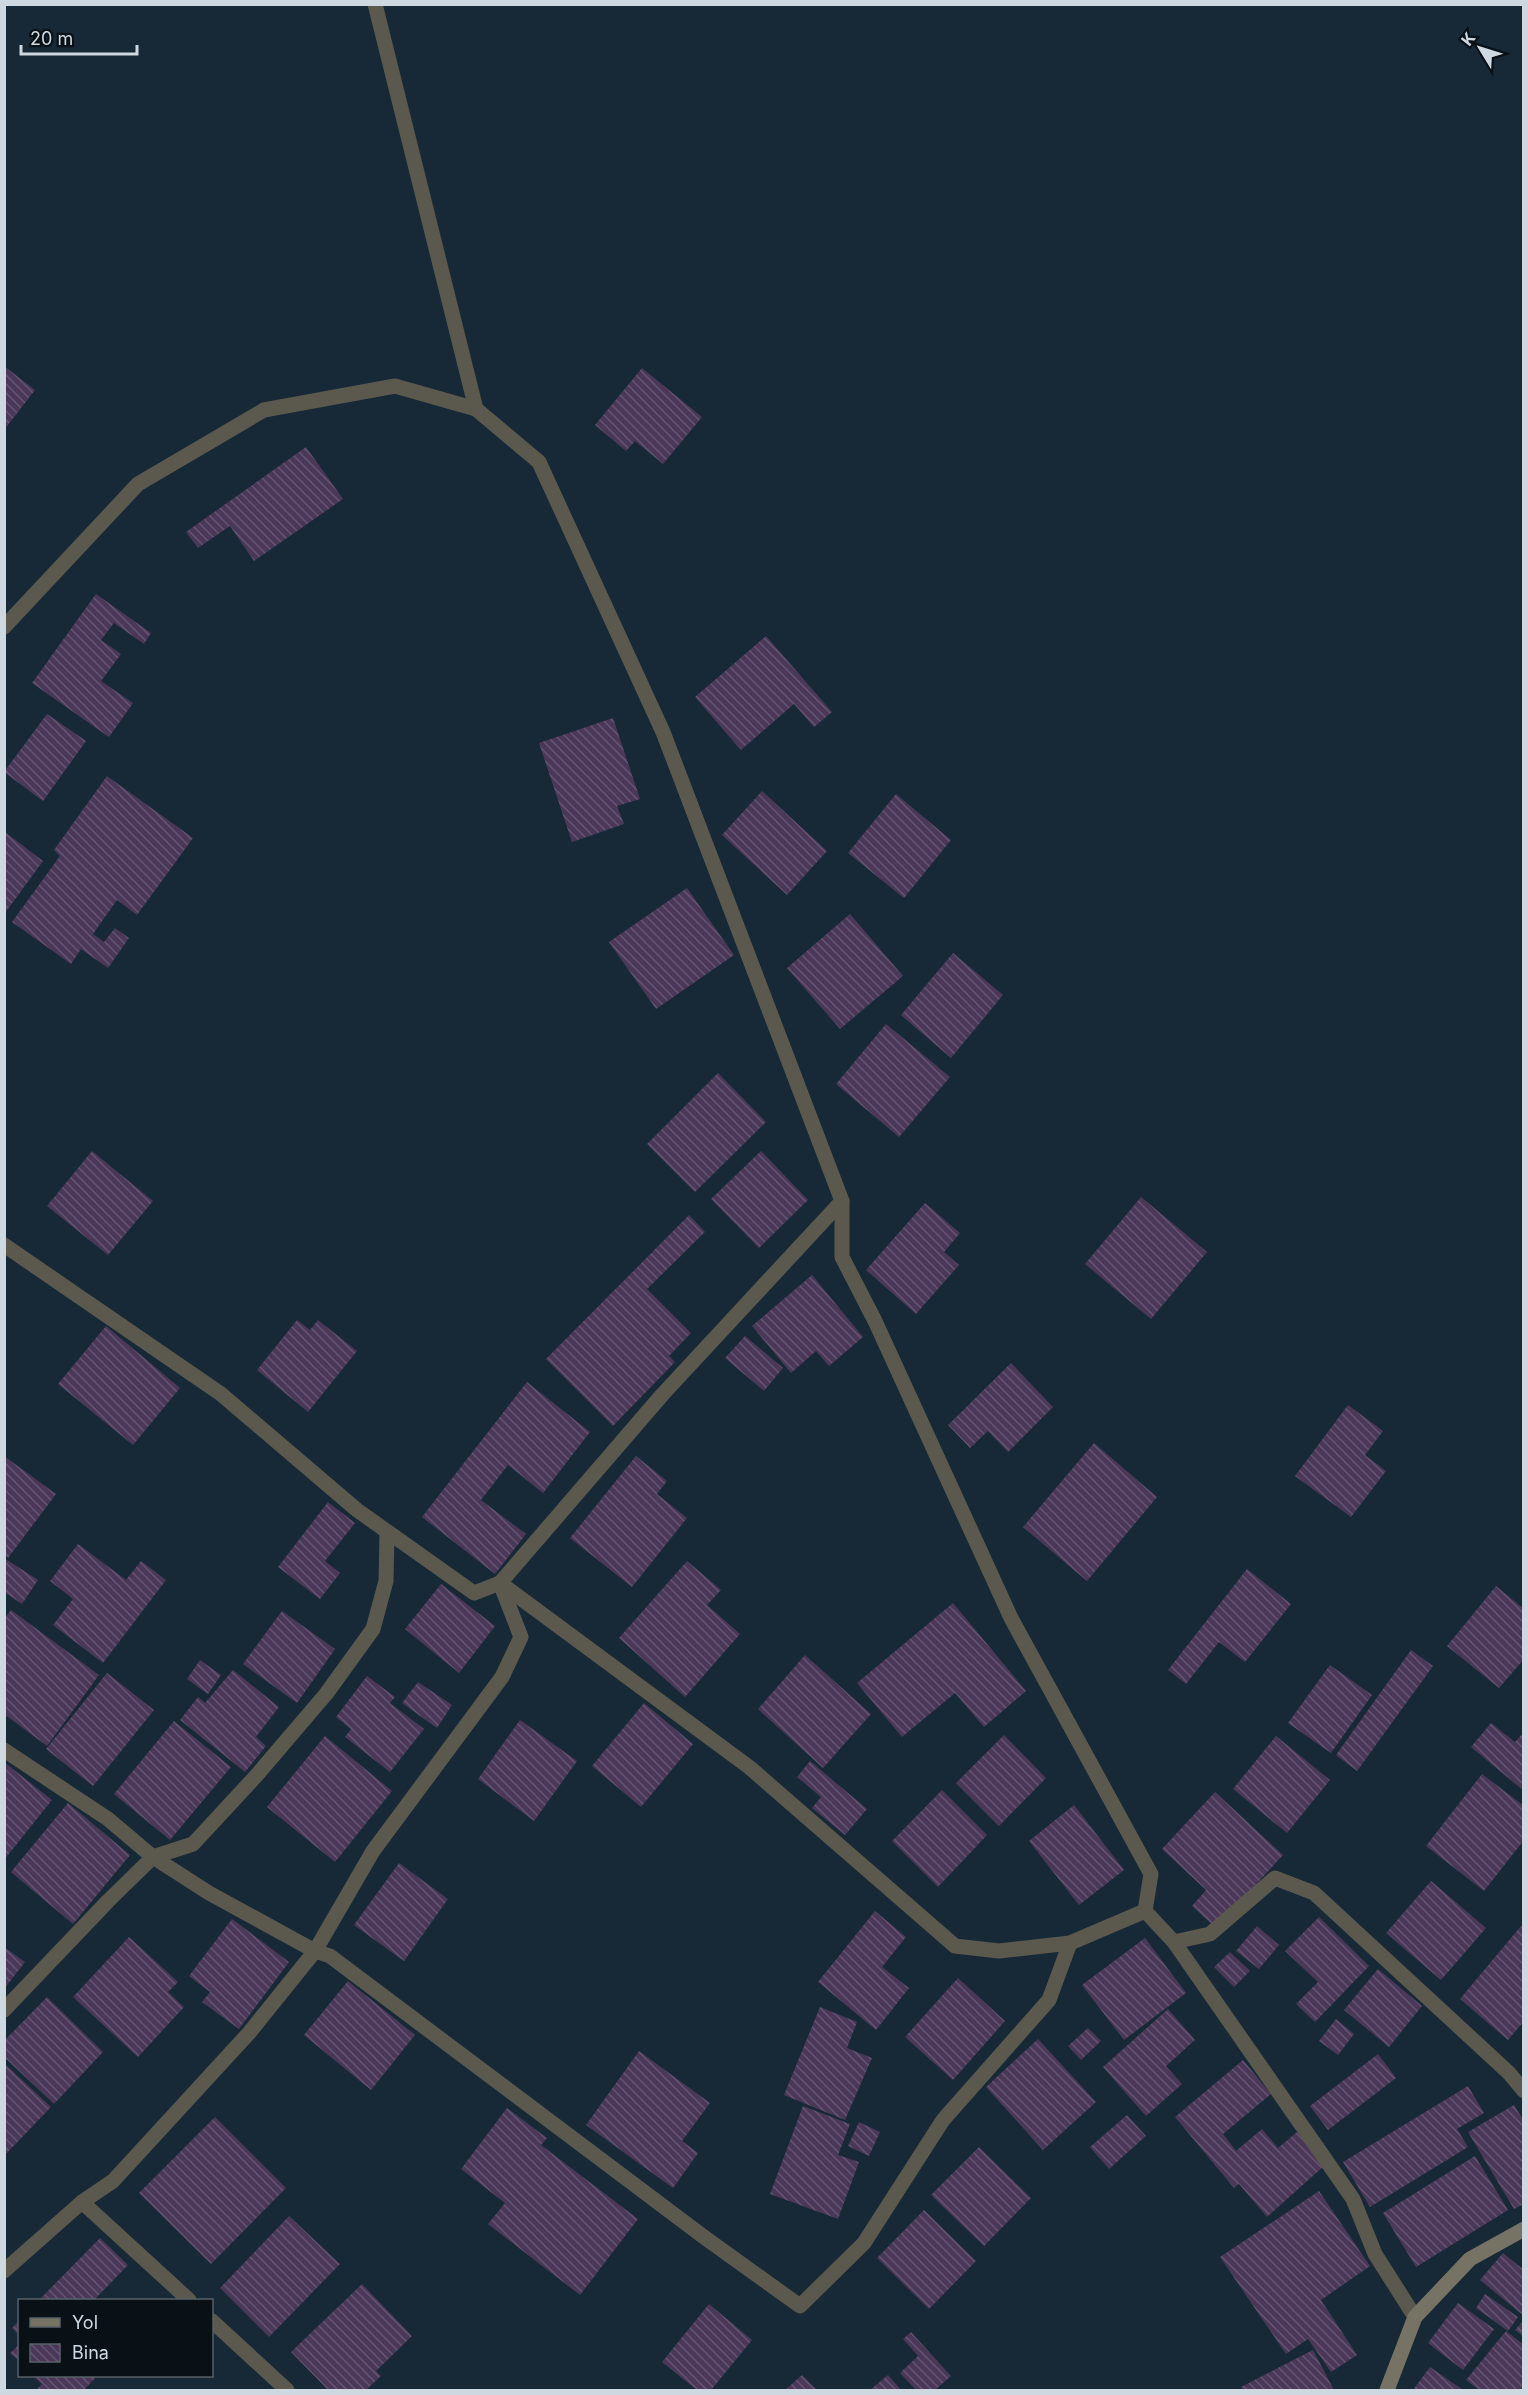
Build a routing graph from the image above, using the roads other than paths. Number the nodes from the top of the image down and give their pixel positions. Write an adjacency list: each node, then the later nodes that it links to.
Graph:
1 (375, 4): 2 (street)
2 (476, 409): 3 (street); 4 (street)
3 (4, 627)
4 (842, 1202): 7 (street); 10 (street)
5 (5, 1245): 6 (street)
6 (387, 1533): 7 (street); 9 (street)
7 (500, 1582): 12 (street); 13 (street)
8 (4, 1750): 9 (street)
9 (153, 1857): 13 (street); 14 (street)
10 (1144, 1911): 11 (street); 12 (street)
11 (1174, 1942): 15 (street); 20 (street)
12 (1070, 1943): 13 (street)
13 (315, 1951): 16 (street)
14 (4, 2010)
15 (1524, 2091)
16 (82, 2202): 18 (street); 19 (street)
17 (1524, 2229): 20 (street)
18 (4, 2271)
19 (187, 2299)
20 (1415, 2317): 23 (street)
21 (213, 2322): 22 (street)
22 (287, 2391)
23 (1387, 2391)

